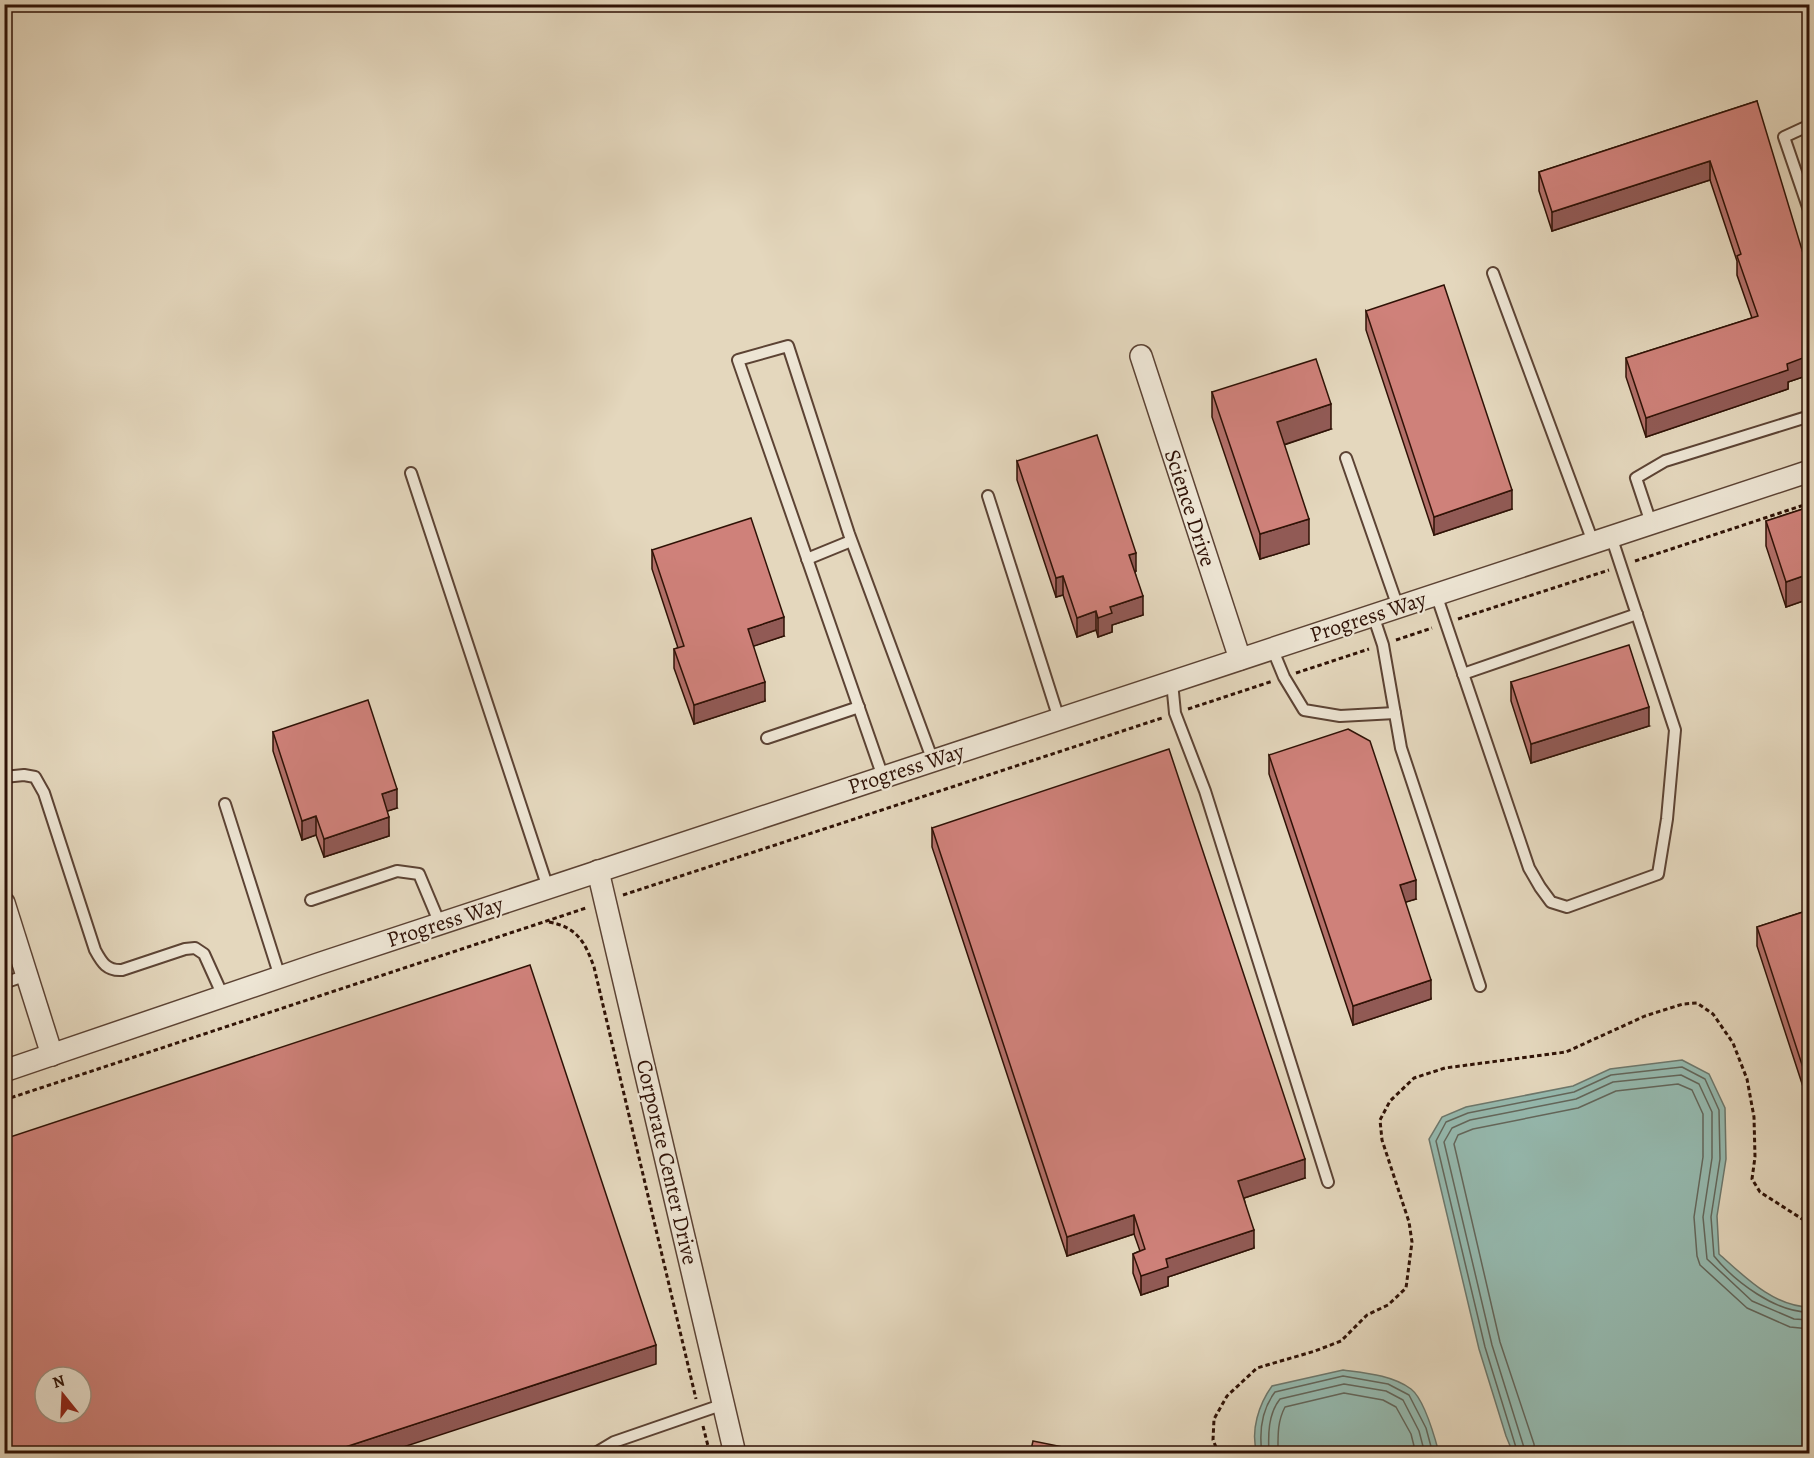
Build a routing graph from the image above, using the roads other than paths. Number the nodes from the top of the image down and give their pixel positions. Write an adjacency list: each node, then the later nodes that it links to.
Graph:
1 (1809, 125): 2 (lane)
2 (1809, 213)
3 (1493, 273): 11 (lane)
4 (1141, 356): 19 (street, Science Drive)
5 (1809, 416): 10 (lane)
6 (1346, 458): 15 (lane)
7 (1809, 471): 10 (street, Progress Way)
8 (411, 473): 31 (lane)
9 (988, 496): 24 (lane)
10 (1651, 523): 11 (street, Progress Way)
11 (1602, 539): 14 (street, Progress Way); 16 (lane)
12 (851, 541): 13 (lane); 13 (lane); 26 (lane)
13 (807, 559): 22 (lane)
14 (1436, 594): 15 (street, Progress Way); 20 (lane)
15 (1398, 607): 17 (street, Progress Way)
16 (1637, 614): 20 (lane); 20 (lane)
17 (1373, 615): 18 (street, Progress Way); 23 (lane)
18 (1272, 648): 19 (street, Progress Way); 23 (lane)
19 (1239, 659): 21 (street, Progress Way)
20 (1463, 674)
21 (1172, 682): 24 (street, Progress Way); 42 (lane)
22 (859, 707): 25 (lane); 28 (lane)
23 (1395, 713): 38 (lane)
24 (1059, 719): 26 (street, Progress Way)
25 (767, 738)
26 (933, 761): 28 (street, Progress Way)
27 (4, 777): 39 (lane)
28 (883, 777): 30 (street, Progress Way)
29 (225, 804): 36 (lane)
30 (598, 871): 31 (street, Progress Way); 43 (street, Corporate Center Drive)
31 (548, 888): 34 (street, Progress Way)
32 (311, 900): 34 (lane)
33 (4, 903): 35 (street)
34 (440, 924): 36 (street, Progress Way)
35 (27, 975): 37 (lane); 40 (street)
36 (280, 977): 39 (street, Progress Way)
37 (4, 983)
38 (1480, 986)
39 (223, 996): 40 (street, Progress Way)
40 (52, 1054): 41 (street, Progress Way)
41 (4, 1071)
42 (1328, 1182)
43 (724, 1404): 44 (lane); 45 (street, Corporate Center Drive)
44 (594, 1454)
45 (735, 1454)

